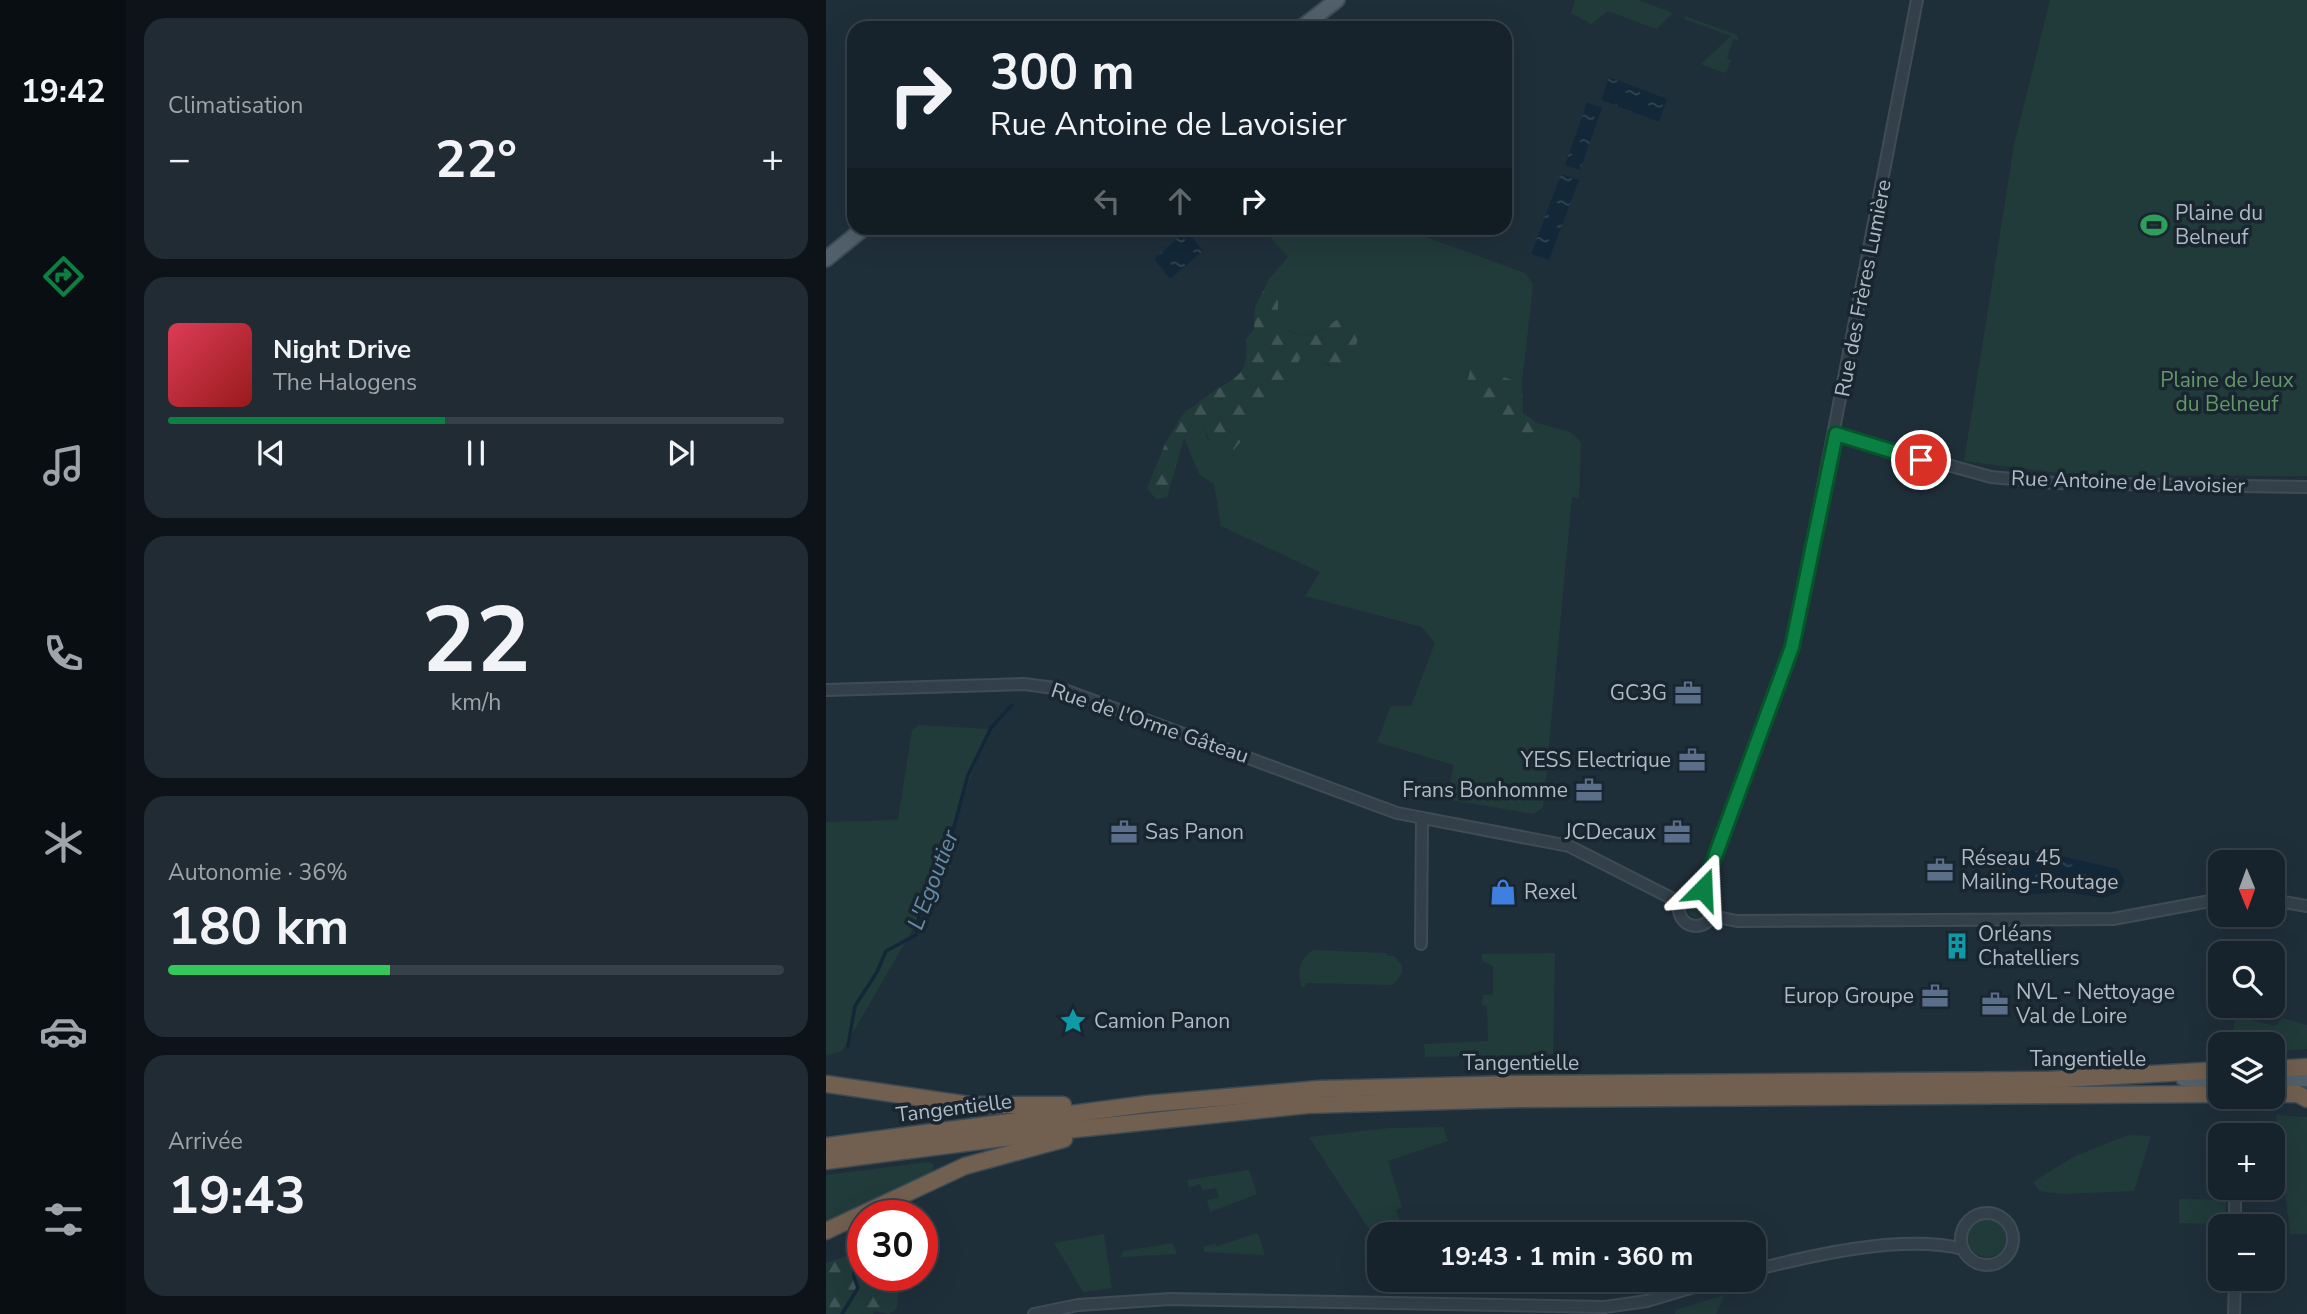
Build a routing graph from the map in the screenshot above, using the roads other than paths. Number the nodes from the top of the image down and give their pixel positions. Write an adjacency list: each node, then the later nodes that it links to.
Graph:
1 (1337, 0): 3 (main road)
2 (1917, 0): 6 (street, Rue des Frères Lumière)
3 (1310, 21)
4 (855, 235): 5 (main road)
5 (826, 259)
6 (1836, 434): 7 (street, Rue Antoine de Lavoisier); 10 (street, Rue des Frères Lumière)
7 (2304, 486)
8 (826, 690): 9 (street, Rue de l'Orme Gâteau)
9 (1422, 819): 13 (street, Rue de l'Orme Gâteau); 16 (street)
10 (1702, 893): 13 (street); 15 (street)
11 (2208, 901): 15 (street)
12 (2286, 902): 14 (street)
13 (1681, 903): 15 (street, Rue de l'Orme Gâteau)
14 (2307, 906)
15 (1712, 916)
16 (1422, 944)
17 (2307, 1067): 18 (highway)
18 (2285, 1068)
19 (2208, 1071): 20 (highway)
20 (2079, 1079): 21 (main road, Tangentielle); 28 (highway, Tangentielle)
21 (2208, 1079)
22 (2285, 1079): 23 (main road)
23 (2307, 1079)
24 (826, 1084): 28 (highway)
25 (2208, 1094): 29 (highway, Tangentielle)
26 (2285, 1095): 27 (highway)
27 (2304, 1096)
28 (1147, 1104): 30 (highway, Tangentielle)
29 (1242, 1111): 31 (highway, Tangentielle); 33 (highway)
30 (826, 1146)
31 (826, 1161)
32 (1963, 1229): 34 (street); 35 (street); 35 (street)
33 (826, 1231)
34 (1921, 1245): 35 (street); 36 (street)
35 (1963, 1249)
36 (1766, 1267)
37 (2235, 1291): 41 (street)
38 (1673, 1292): 39 (street)
39 (1544, 1311): 40 (street)
40 (1034, 1314)
41 (2234, 1314)

